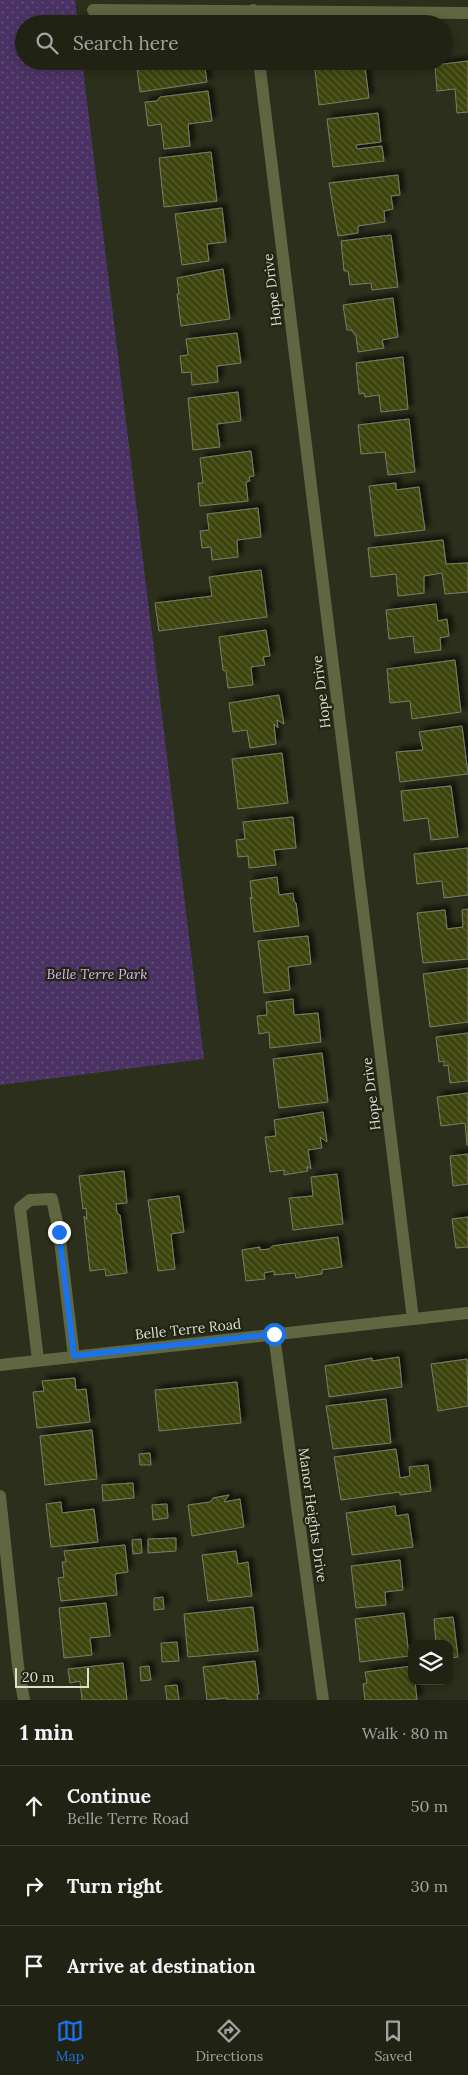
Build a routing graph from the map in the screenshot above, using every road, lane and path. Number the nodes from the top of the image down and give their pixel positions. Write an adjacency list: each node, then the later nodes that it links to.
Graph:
1 (93, 10): 2 (street)
2 (253, 10): 3 (street); 4 (street)
3 (468, 13)
4 (254, 15)
5 (260, 70): 7 (street, Hope Drive)
6 (468, 1313): 7 (street, Belle Terre Road)
7 (413, 1319): 8 (street, Belle Terre Road)
8 (274, 1334): 9 (street, Belle Terre Road); 14 (street, Manor Heights Drive)
9 (74, 1356): 10 (street, Belle Terre Road); 10 (street)
10 (38, 1360): 11 (street, Belle Terre Road)
11 (0, 1365)
12 (0, 1496): 13 (street)
13 (24, 1700)
14 (323, 1700)

